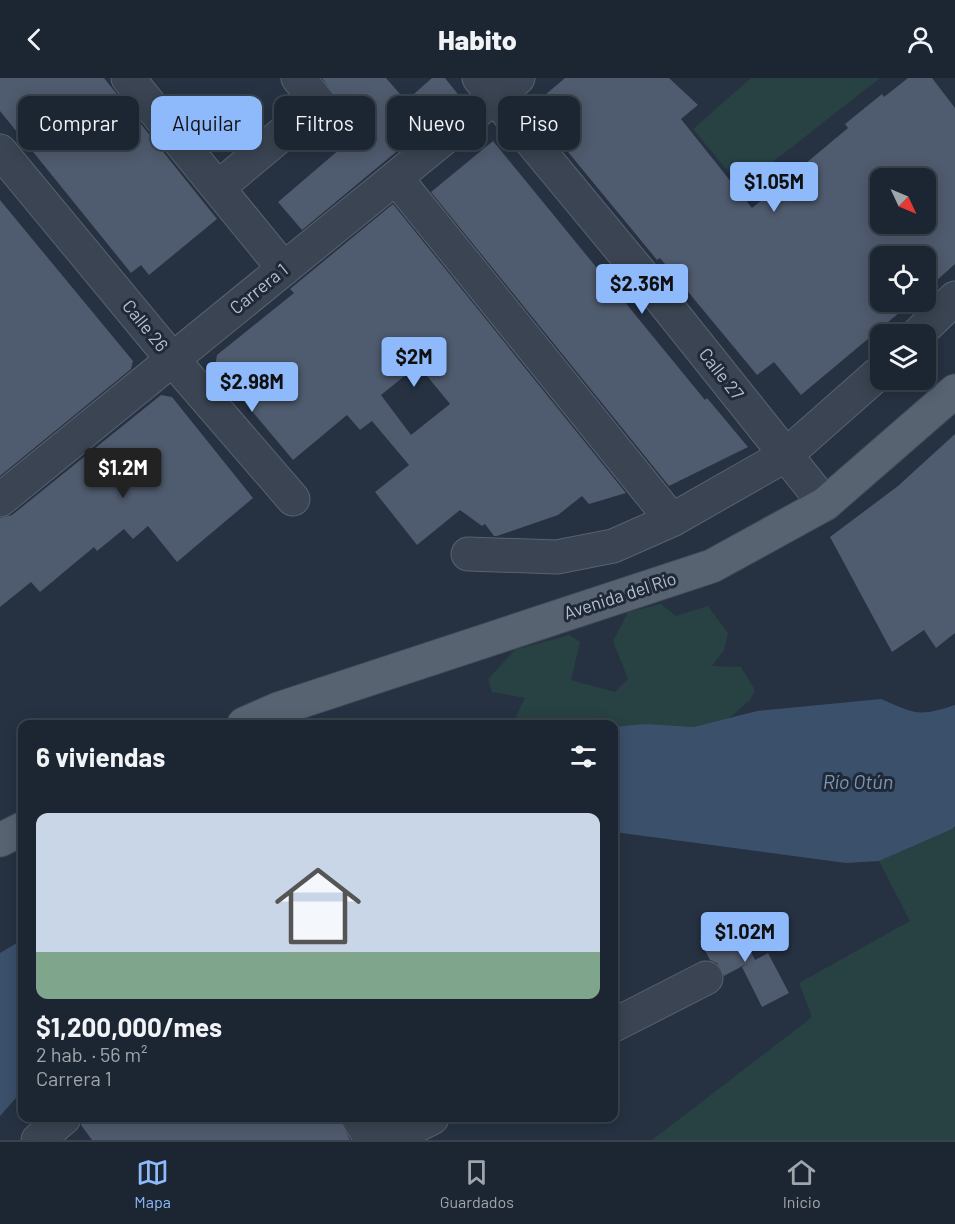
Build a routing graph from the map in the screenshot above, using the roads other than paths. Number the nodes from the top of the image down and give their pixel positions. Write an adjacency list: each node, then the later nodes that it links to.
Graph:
1 (128, 78): 6 (street)
2 (298, 78): 6 (street)
3 (497, 84): 5 (street, Carrera 1); 13 (street, Calle 27)
4 (0, 151): 10 (street, Calle 26)
5 (396, 178): 7 (street, Carrera 1); 17 (street)
6 (219, 187): 7 (street)
7 (284, 269): 10 (street, Carrera 1)
8 (955, 298): 9 (street)
9 (928, 324)
10 (173, 360): 14 (street, Calle 26); 15 (street, Carrera 1)
11 (870, 381): 13 (street)
12 (955, 391): 16 (main road, Avenida del Río)
13 (786, 455): 16 (street, Calle 27); 17 (street)
14 (293, 499)
15 (0, 500)
16 (825, 504): 19 (main road, Avenida del Río)
17 (672, 520): 18 (street)
18 (468, 554)
19 (252, 720)
20 (18, 831): 21 (main road)
21 (0, 840)
22 (706, 978): 23 (street)
23 (618, 1023)
24 (59, 1122): 27 (street)
25 (361, 1122): 28 (street)
26 (424, 1122): 29 (street)
27 (38, 1140)
28 (372, 1140)
29 (387, 1140)

